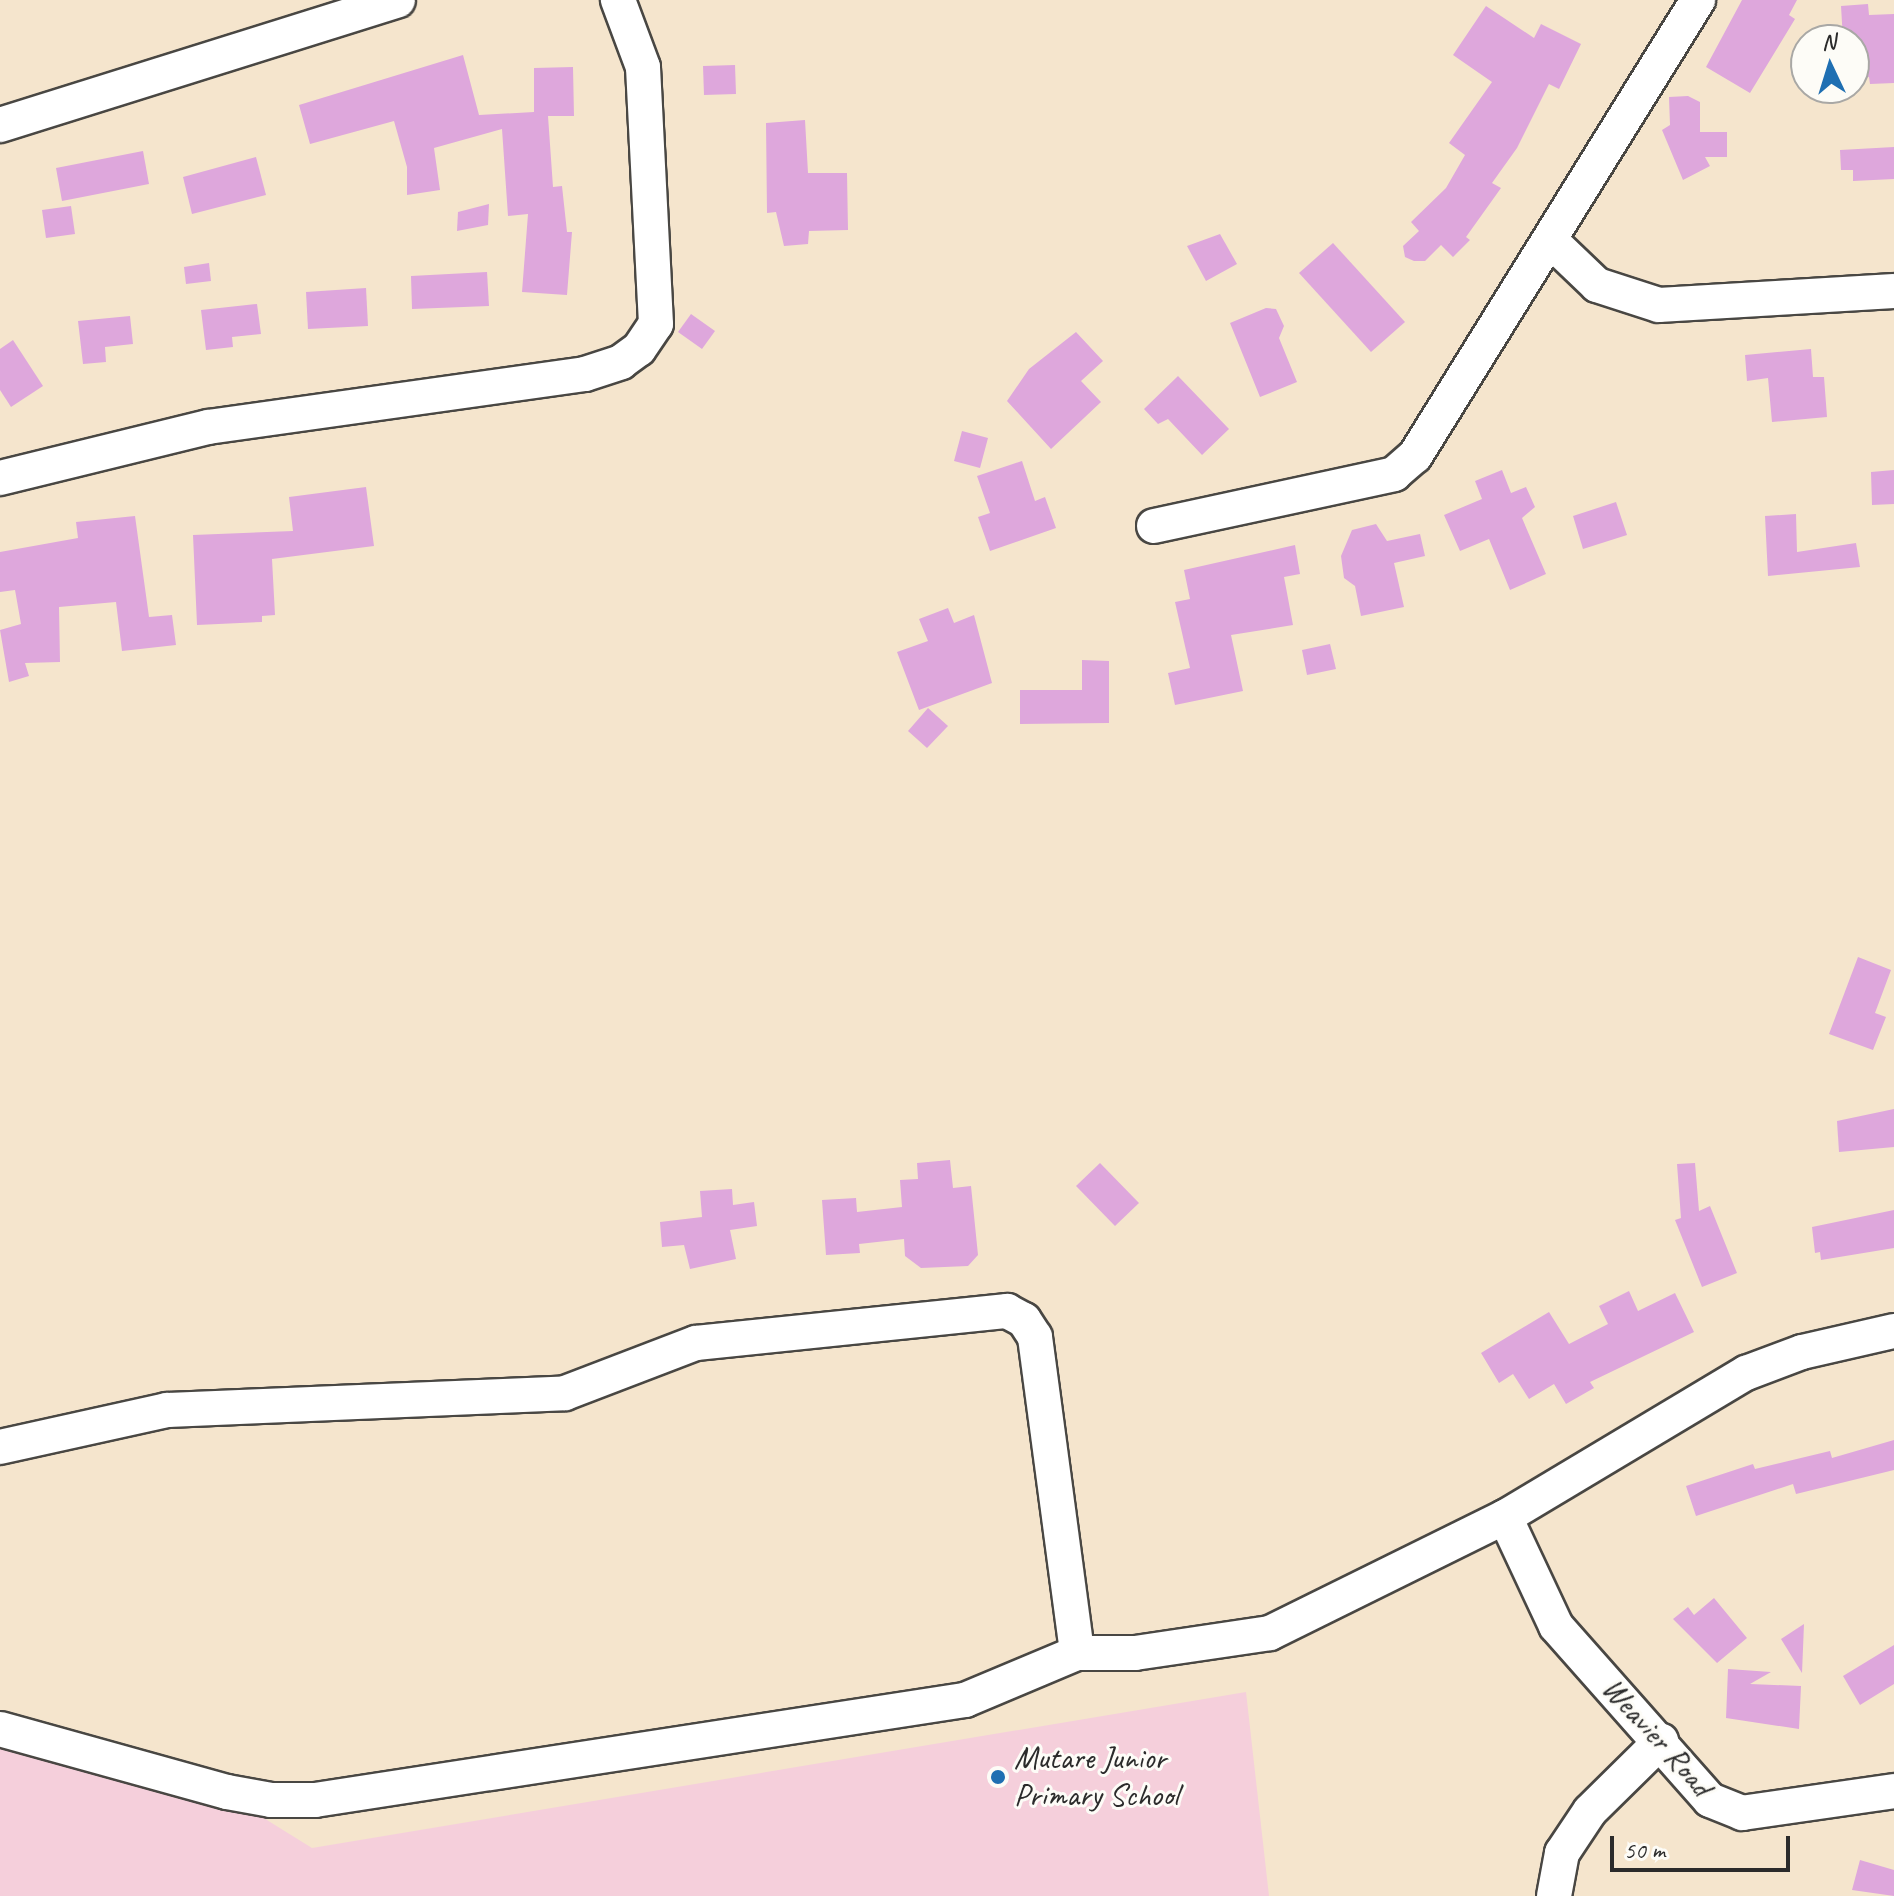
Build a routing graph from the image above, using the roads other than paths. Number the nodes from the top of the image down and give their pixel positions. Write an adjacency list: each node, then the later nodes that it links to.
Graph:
1 (398, 0): 4 (street)
2 (618, 0): 7 (street)
3 (1698, 0): 5 (street)
4 (0, 125)
5 (1551, 241): 6 (street); 8 (street)
6 (1894, 291)
7 (0, 478)
8 (1154, 526)
9 (1894, 1331): 11 (street)
10 (0, 1447): 12 (street)
11 (1505, 1517): 12 (street); 14 (street, Weavier Road)
12 (1077, 1653): 13 (street)
13 (0, 1729)
14 (1661, 1741): 15 (street, Weavier Road); 16 (street)
15 (1894, 1791)
16 (1554, 1896)

